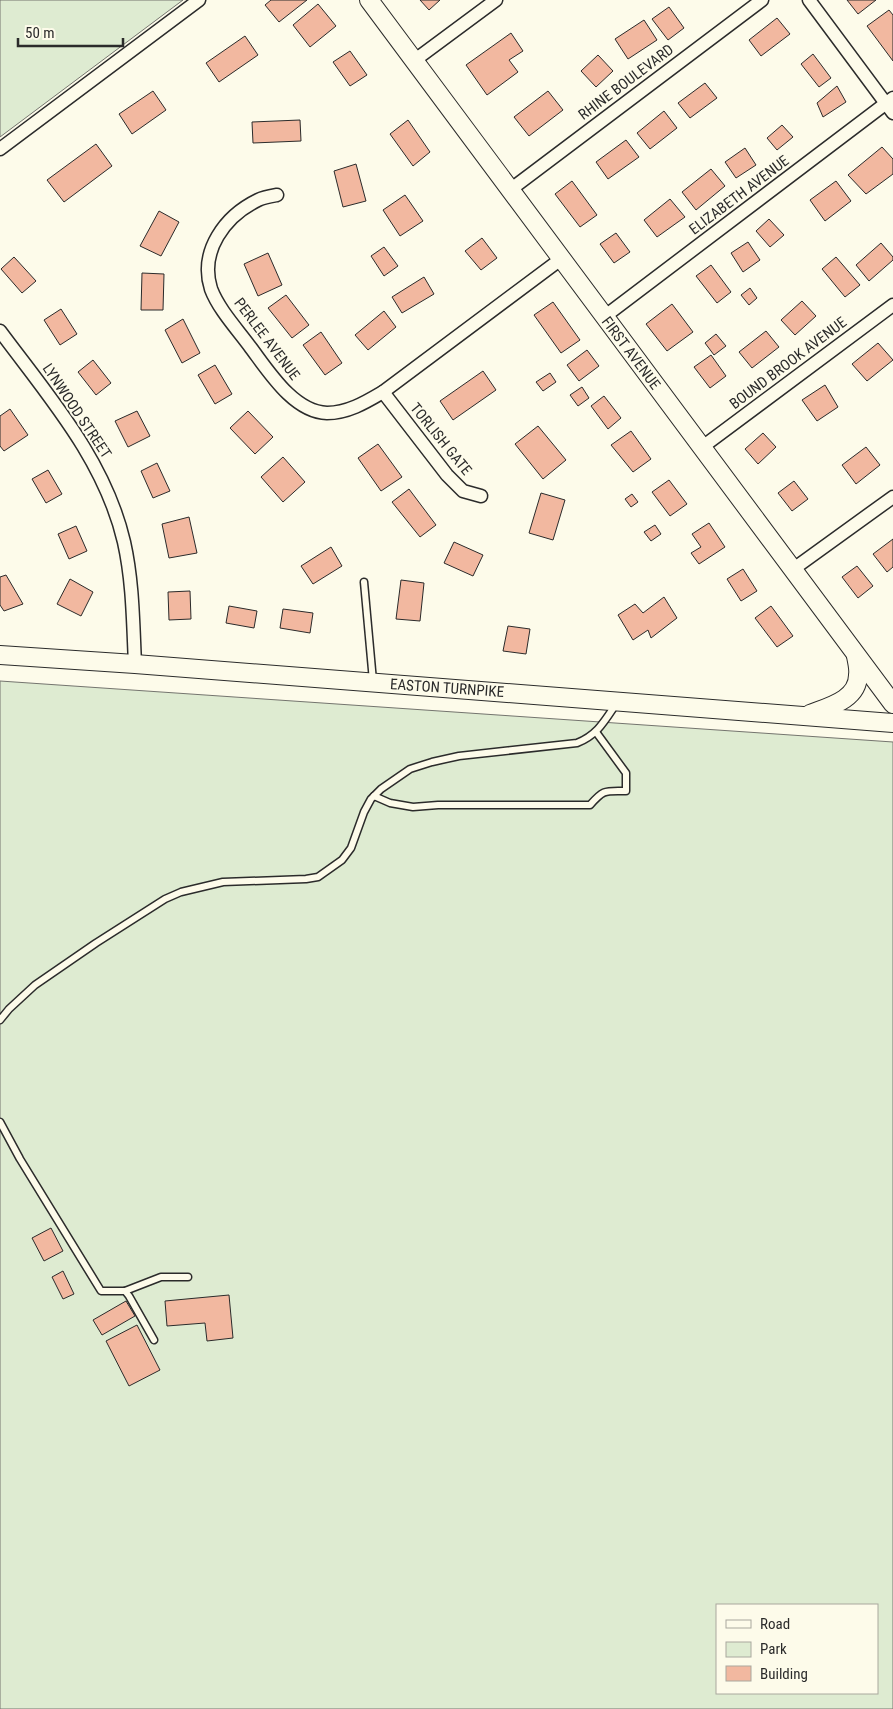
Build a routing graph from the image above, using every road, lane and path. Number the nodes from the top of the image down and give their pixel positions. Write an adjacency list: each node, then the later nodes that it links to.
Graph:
1 (198, 0): 8 (street)
2 (369, 0): 6 (main road, FIRST AVENUE)
3 (496, 0): 6 (street)
4 (762, 0): 9 (street, RHINE BOULEVARD)
5 (809, 0): 7 (street)
6 (414, 60): 9 (main road, FIRST AVENUE)
7 (891, 105): 13 (street, ELIZABETH AVENUE)
8 (0, 150)
9 (510, 190): 11 (main road, FIRST AVENUE)
10 (276, 195): 15 (street, PERLEE AVENUE)
11 (561, 259): 13 (main road, FIRST AVENUE); 15 (street, PERLEE AVENUE)
12 (893, 305): 16 (street, BOUND BROOK AVENUE)
13 (604, 317): 16 (main road, FIRST AVENUE)
14 (0, 331): 23 (street, LYNWOOD STREET)
15 (383, 392): 17 (street, TORLISH GATE)
16 (702, 448): 19 (main road, FIRST AVENUE)
17 (481, 496)
18 (893, 497): 19 (street)
19 (792, 570): 22 (main road, FIRST AVENUE)
20 (364, 582): 24 (lane)
21 (0, 654): 23 (main road, EASTON TURNPIKE)
22 (856, 656): 25 (main road, FIRST AVENUE); 27 (main road)
23 (135, 664): 24 (main road, EASTON TURNPIKE)
24 (373, 682): 26 (main road, EASTON TURNPIKE)
25 (891, 699)
26 (618, 701): 27 (main road, EASTON TURNPIKE); 29 (lane)
27 (804, 716): 28 (main road, EASTON TURNPIKE)
28 (893, 723)
29 (596, 732): 30 (lane); 30 (lane)
30 (374, 796): 31 (lane)
31 (0, 1020)
32 (0, 1122): 34 (lane)
33 (188, 1277): 34 (lane)
34 (125, 1292): 35 (lane)
35 (154, 1340)

